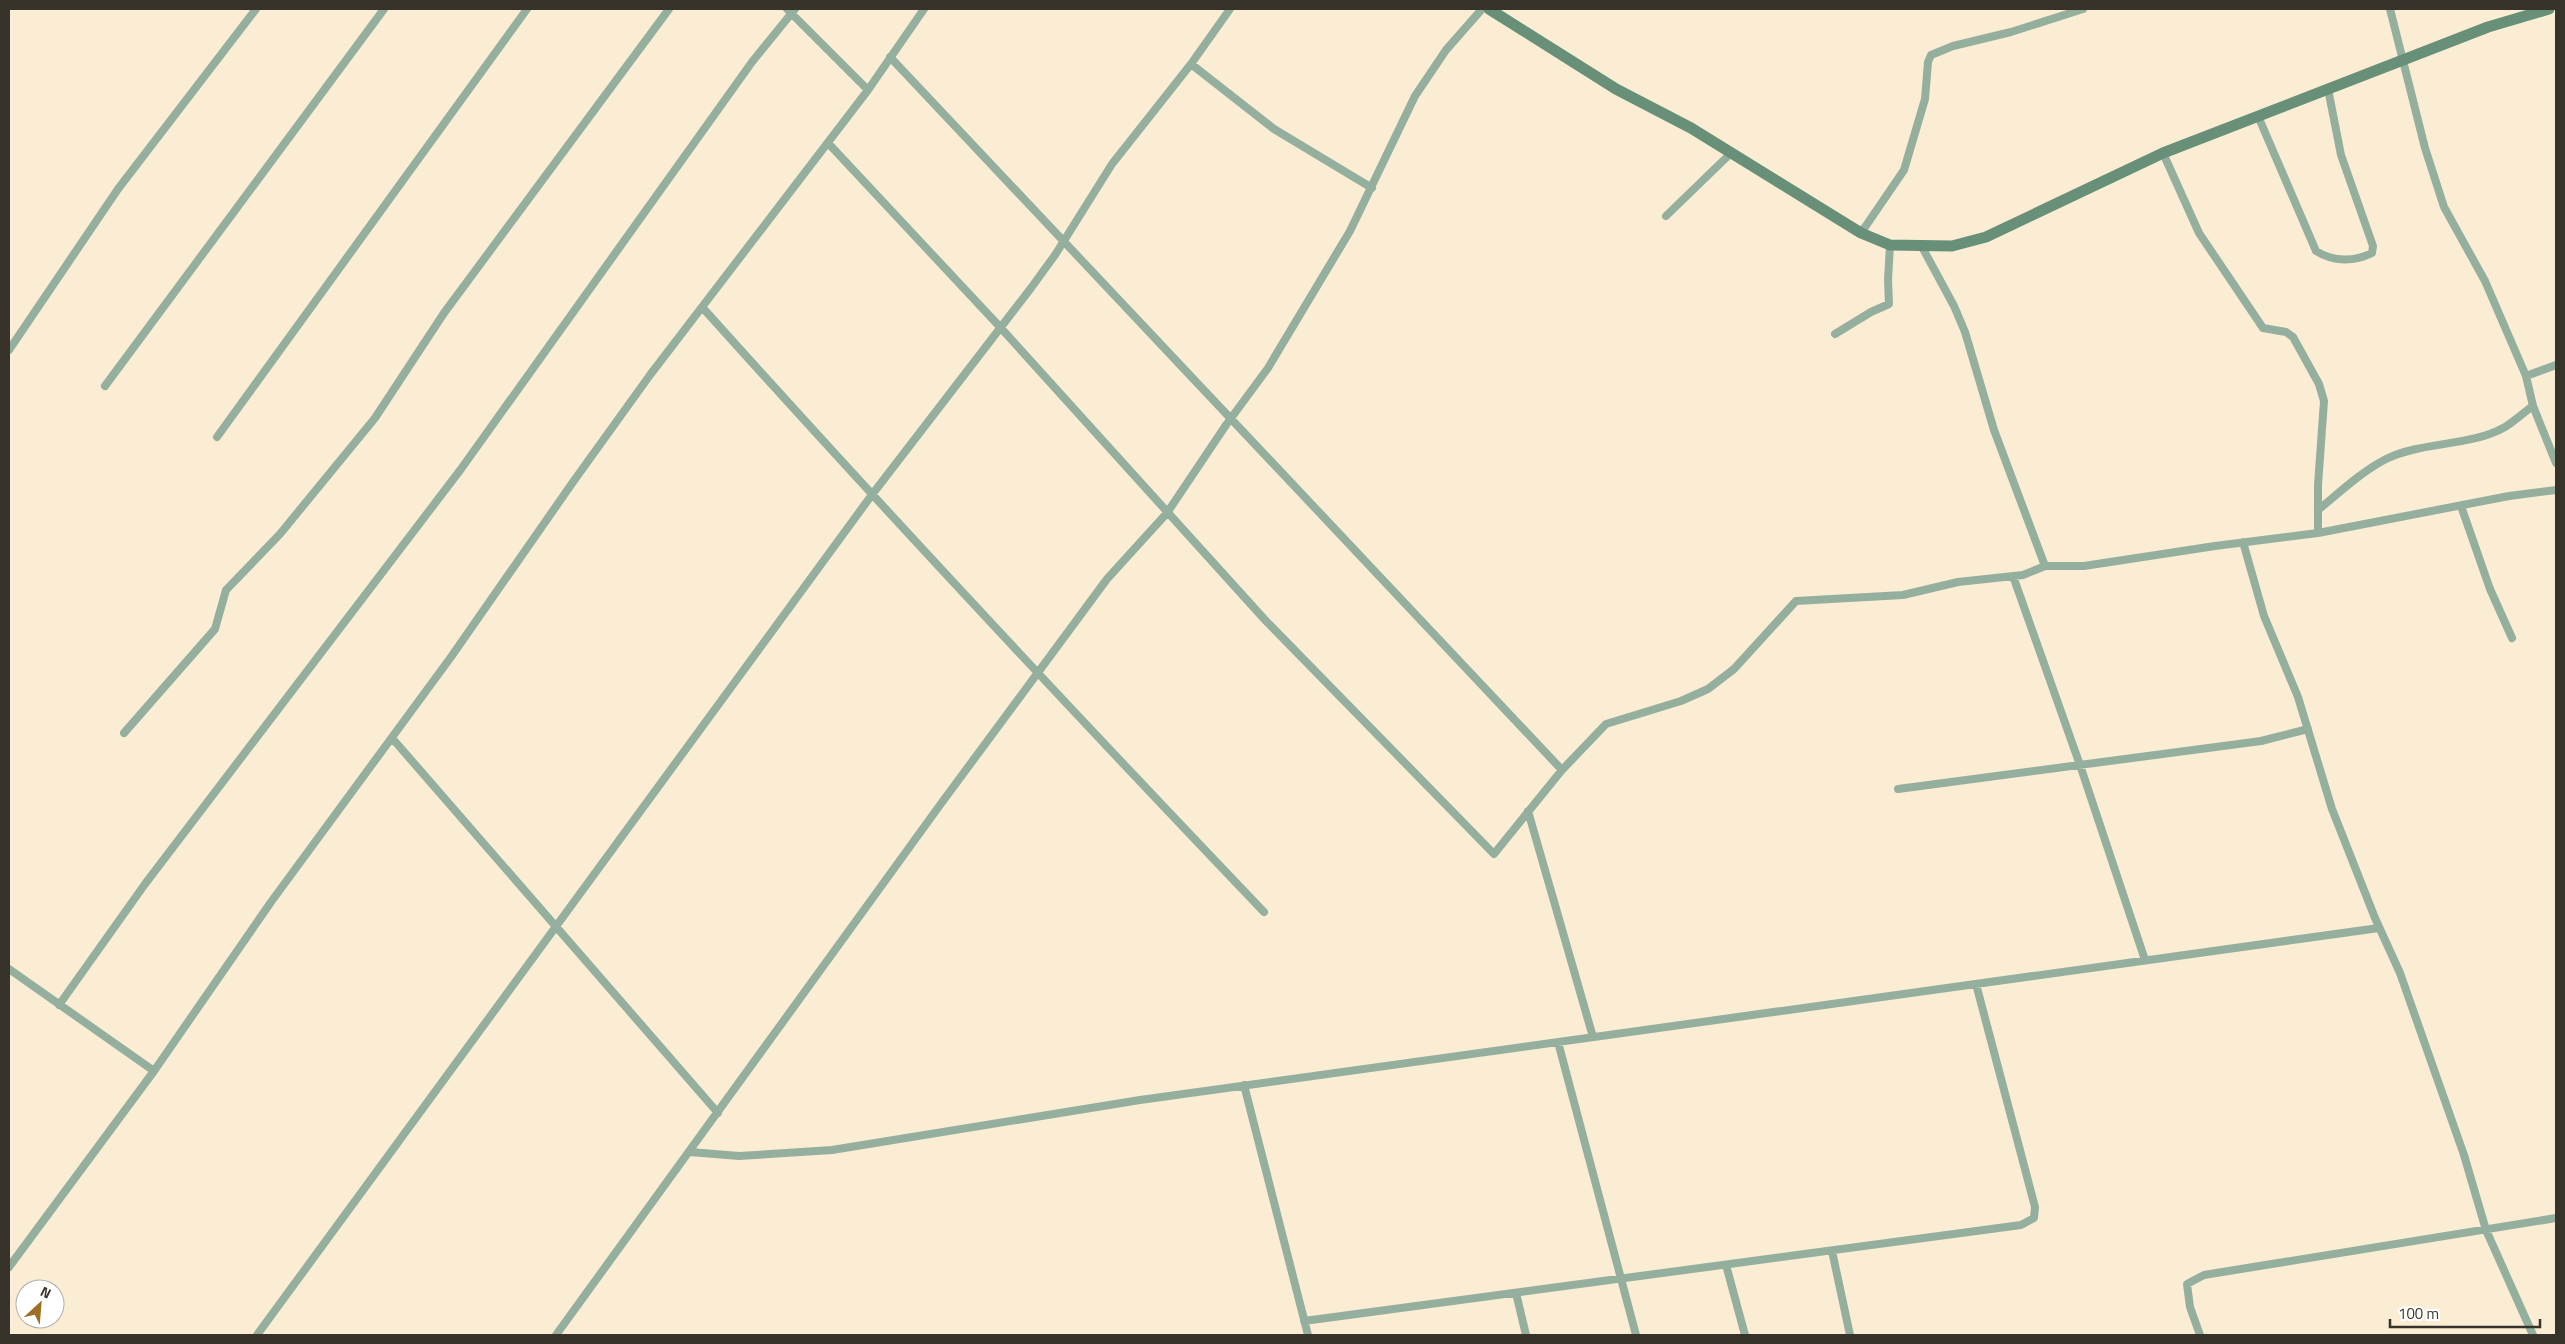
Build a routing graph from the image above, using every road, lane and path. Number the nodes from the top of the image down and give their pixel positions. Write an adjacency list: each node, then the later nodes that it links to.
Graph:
1 (256, 9): 31 (street)
2 (384, 9): 34 (street)
3 (527, 9): 37 (street)
4 (669, 9): 51 (street)
5 (924, 9): 13 (street)
6 (1230, 9): 15 (street)
7 (1482, 9): 22 (street)
8 (1490, 9): 20 (street)
9 (2084, 9): 24 (street)
10 (2390, 9): 14 (street)
11 (2549, 9): 14 (street)
12 (791, 11): 17 (street); 63 (street)
13 (890, 57): 17 (street); 25 (street)
14 (2402, 61): 16 (street); 33 (street)
15 (1191, 64): 22 (street); 25 (street)
16 (2328, 89): 18 (street); 18 (street)
17 (868, 90): 19 (street)
18 (2258, 116): 21 (street)
19 (828, 144): 28 (street); 29 (street)
20 (1730, 154): 23 (street); 24 (street)
21 (2163, 154): 27 (street); 42 (street)
22 (1372, 188): 36 (street)
23 (1666, 216)
24 (1861, 233): 26 (street)
25 (1064, 241): 29 (street); 36 (street)
26 (1890, 245): 27 (street); 30 (street)
27 (1920, 245): 46 (street)
28 (702, 307): 40 (street); 52 (street)
29 (1000, 327): 40 (street); 43 (street)
30 (1835, 334)
31 (9, 350)
32 (2556, 365): 33 (street)
33 (2526, 376): 35 (street)
34 (104, 386)
35 (2533, 406): 38 (street); 42 (street)
36 (1231, 418): 43 (street); 54 (street)
37 (217, 437)
38 (2556, 463)
39 (2556, 490): 41 (street)
40 (872, 496): 49 (street); 58 (street)
41 (2461, 506): 44 (street); 48 (street)
42 (2318, 510): 44 (street)
43 (1167, 513): 49 (street); 56 (street)
44 (2318, 533): 45 (street)
45 (2243, 542): 46 (street); 50 (street)
46 (2045, 566): 47 (street)
47 (2013, 576): 53 (street); 54 (street)
48 (2512, 638)
49 (1036, 674): 57 (street); 68 (street)
50 (2308, 729): 53 (street); 59 (street)
51 (124, 733)
52 (392, 738): 58 (street); 66 (street)
53 (2080, 764): 55 (street); 60 (street)
54 (1562, 770): 56 (street)
55 (1898, 789)
56 (1528, 811): 64 (street)
57 (1264, 912)
58 (556, 928): 68 (street); 78 (street)
59 (2379, 928): 60 (street); 71 (street)
60 (2145, 960): 62 (street)
61 (9, 969): 63 (street)
62 (1976, 984): 64 (street); 72 (street)
63 (59, 1004): 66 (street)
64 (1593, 1037): 65 (street)
65 (1558, 1042): 67 (street); 75 (street)
66 (154, 1071): 74 (street)
67 (1244, 1085): 69 (street); 77 (street)
68 (718, 1113): 69 (street)
69 (690, 1152): 79 (street)
70 (2556, 1218): 71 (street)
71 (2486, 1230): 85 (street); 86 (street)
72 (1832, 1251): 73 (street); 84 (street)
73 (1726, 1265): 75 (street); 83 (street)
74 (9, 1267)
75 (1621, 1279): 76 (street); 82 (street)
76 (1516, 1293): 77 (street); 81 (street)
77 (1304, 1321): 80 (street)
78 (257, 1335)
79 (556, 1335)
80 (1308, 1335)
81 (1526, 1335)
82 (1636, 1335)
83 (1745, 1335)
84 (1850, 1335)
85 (2200, 1335)
86 (2533, 1335)

